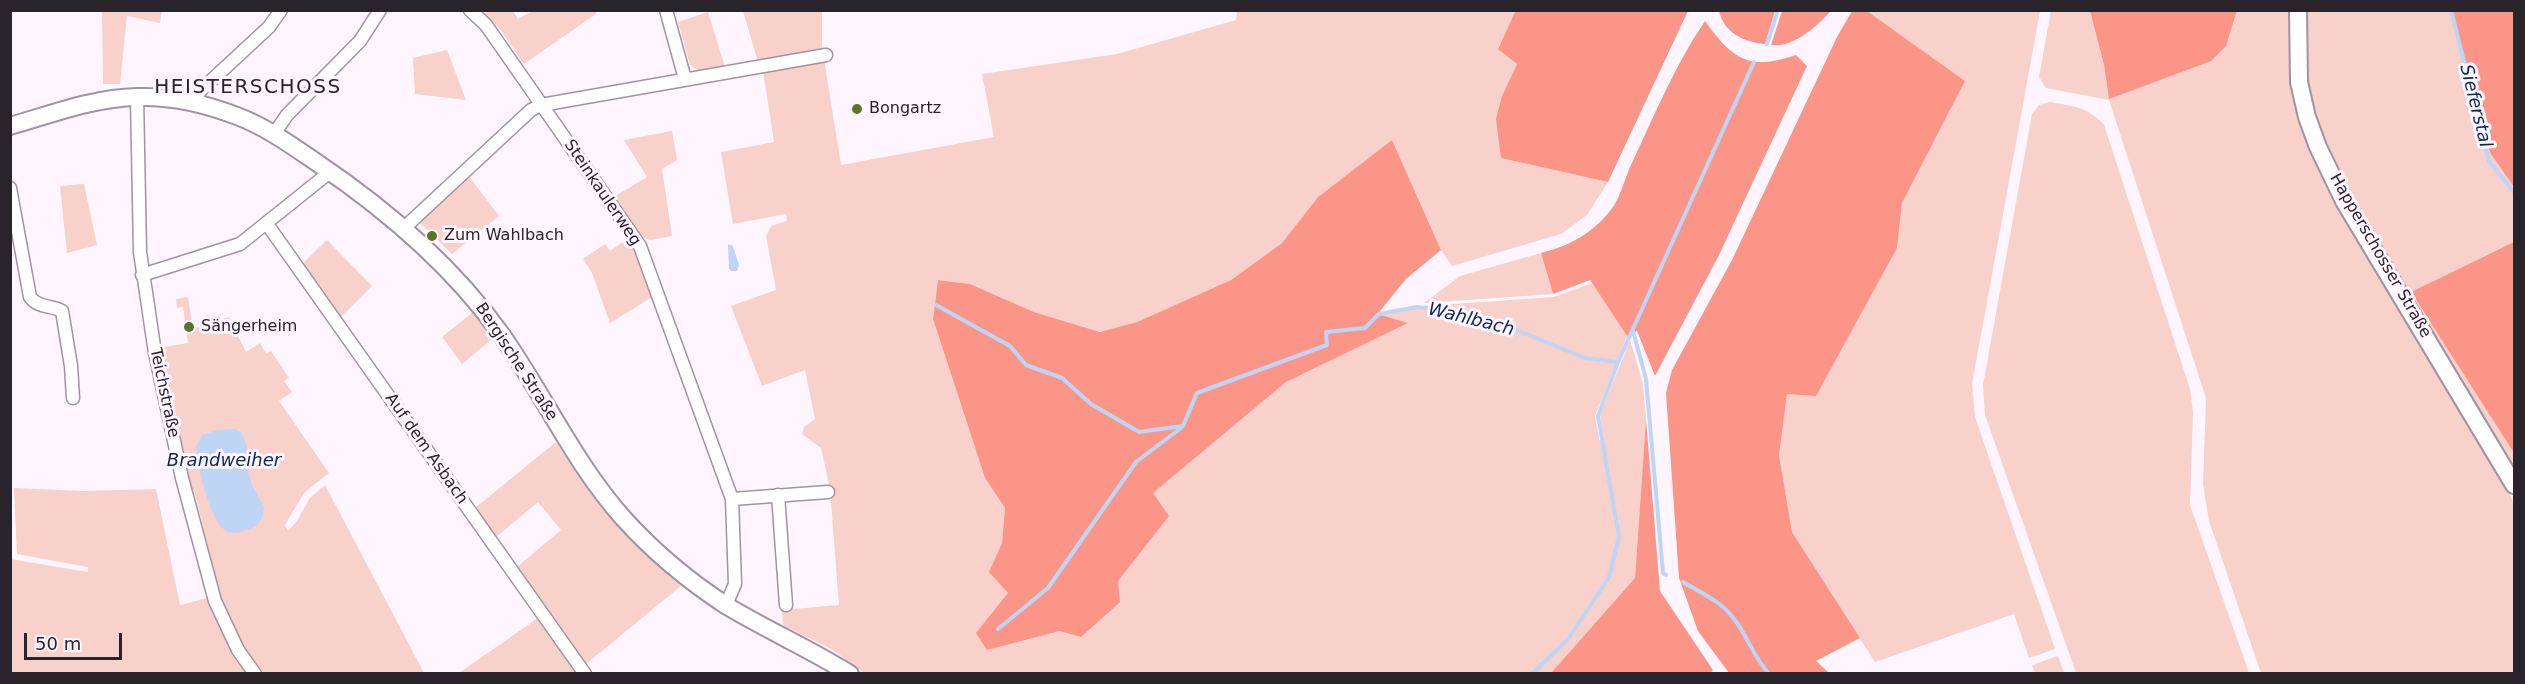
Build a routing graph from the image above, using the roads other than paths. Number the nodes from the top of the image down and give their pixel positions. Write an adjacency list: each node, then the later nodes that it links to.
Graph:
1 (281, 10): 9 (street)
2 (380, 10): 12 (street)
3 (470, 10): 10 (street, Steinkaulerweg)
4 (666, 10): 7 (street)
5 (2298, 10): 19 (main road, Happerschosser Straße)
6 (826, 55): 7 (street)
7 (685, 79): 10 (street)
8 (137, 97): 9 (main road, Bergische Straße); 11 (main road, Bergische Straße); 17 (street, Teichstraße)
9 (195, 103): 12 (main road, Bergische Straße)
10 (541, 105): 16 (street); 22 (street, Steinkaulerweg)
11 (10, 126)
12 (274, 134): 13 (main road, Bergische Straße)
13 (330, 172): 15 (street); 16 (main road, Bergische Straße)
14 (10, 188): 18 (street)
15 (267, 224): 17 (street); 26 (street, Auf dem Asbach)
16 (404, 228): 23 (main road, Bergische Straße)
17 (142, 275): 25 (street, Teichstraße)
18 (74, 398)
19 (2514, 484)
20 (828, 492): 21 (street)
21 (778, 495): 22 (street); 24 (street)
22 (732, 500): 23 (street, Steinkaulerweg)
23 (726, 605): 27 (main road, Bergische Straße)
24 (786, 605)
25 (255, 674)
26 (585, 674)
27 (850, 674)

